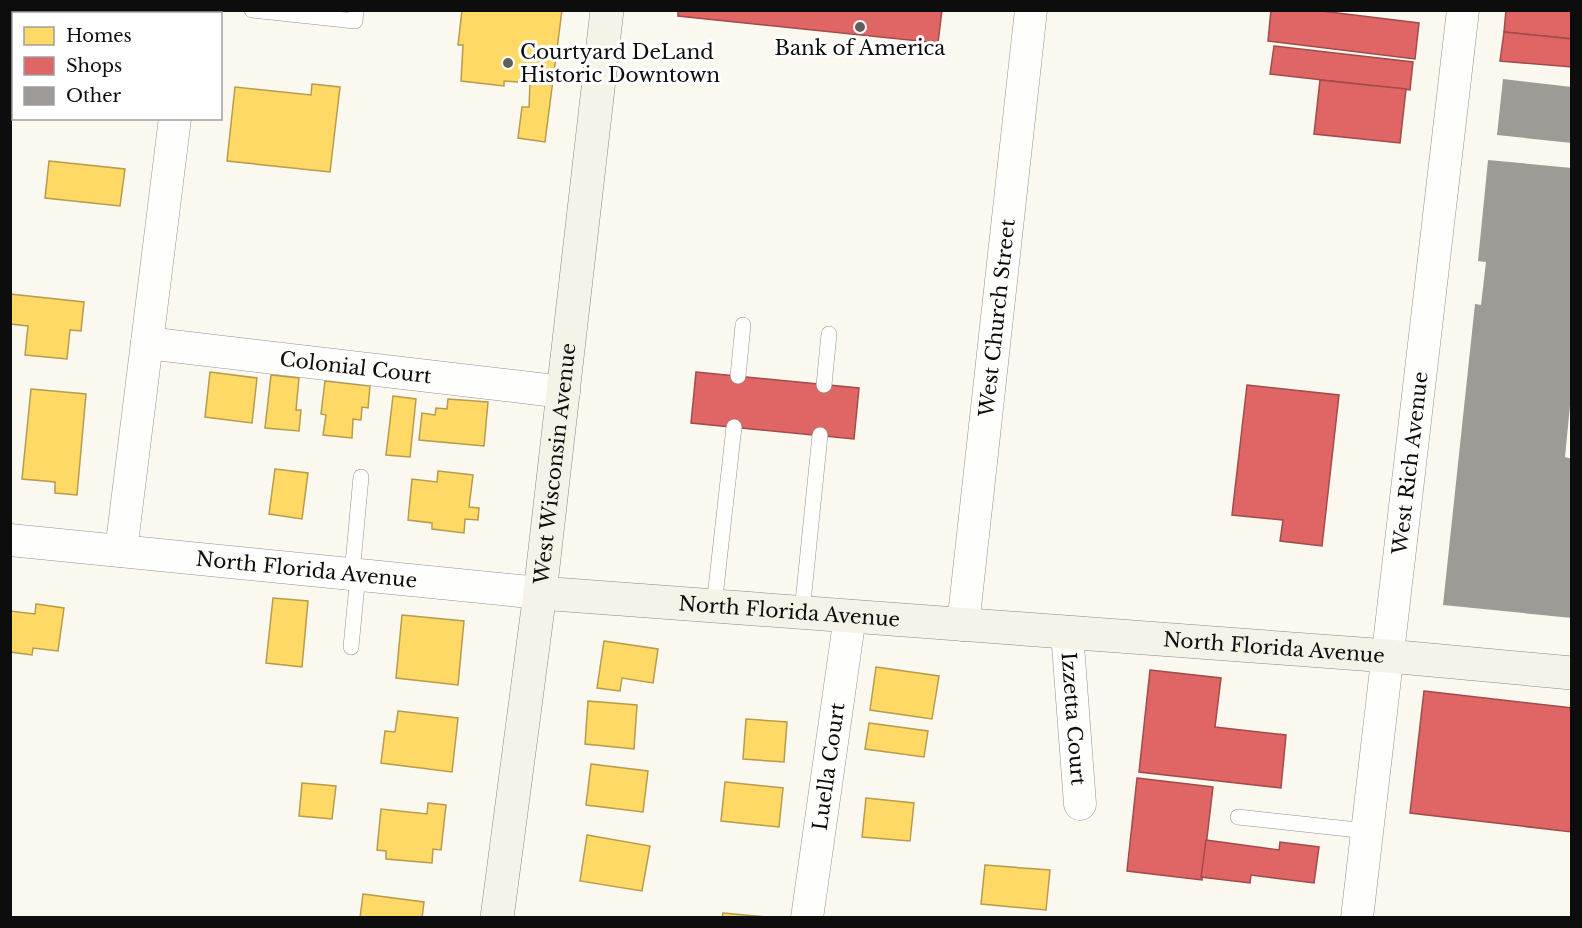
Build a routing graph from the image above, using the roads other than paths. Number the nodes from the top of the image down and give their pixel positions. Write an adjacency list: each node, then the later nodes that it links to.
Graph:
1 (252, 10): 2 (lane)
2 (356, 10)
3 (607, 10): 12 (street, West Wisconsin Avenue)
4 (1032, 10): 23 (street, West Church Street)
5 (1463, 10): 26 (street, West Rich Avenue)
6 (175, 120): 9 (street)
7 (743, 325): 10 (lane)
8 (830, 333): 11 (lane)
9 (147, 343): 12 (street, Colonial Court); 17 (street)
10 (738, 376)
11 (824, 385)
12 (564, 392): 19 (street, West Wisconsin Avenue)
13 (734, 427): 20 (lane)
14 (820, 435): 21 (lane)
15 (362, 477): 18 (lane)
16 (10, 540): 17 (street, North Florida Avenue)
17 (121, 551): 18 (street, North Florida Avenue)
18 (356, 574): 19 (street, North Florida Avenue); 25 (lane)
19 (540, 593): 20 (street, North Florida Avenue); 31 (street, West Wisconsin Avenue)
20 (714, 606): 21 (street, North Florida Avenue)
21 (802, 612): 22 (street, North Florida Avenue)
22 (850, 616): 23 (street, North Florida Avenue); 32 (street, Luella Court)
23 (963, 625): 24 (street, North Florida Avenue)
24 (1067, 632): 26 (street, North Florida Avenue); 28 (street, Izzetta Court)
25 (351, 646)
26 (1388, 656): 27 (street, North Florida Avenue); 30 (street, West Rich Avenue)
27 (1572, 673)
28 (1080, 804)
29 (1238, 817): 30 (lane)
30 (1367, 831): 33 (street, West Rich Avenue)
31 (497, 918)
32 (807, 918)
33 (1357, 918)

